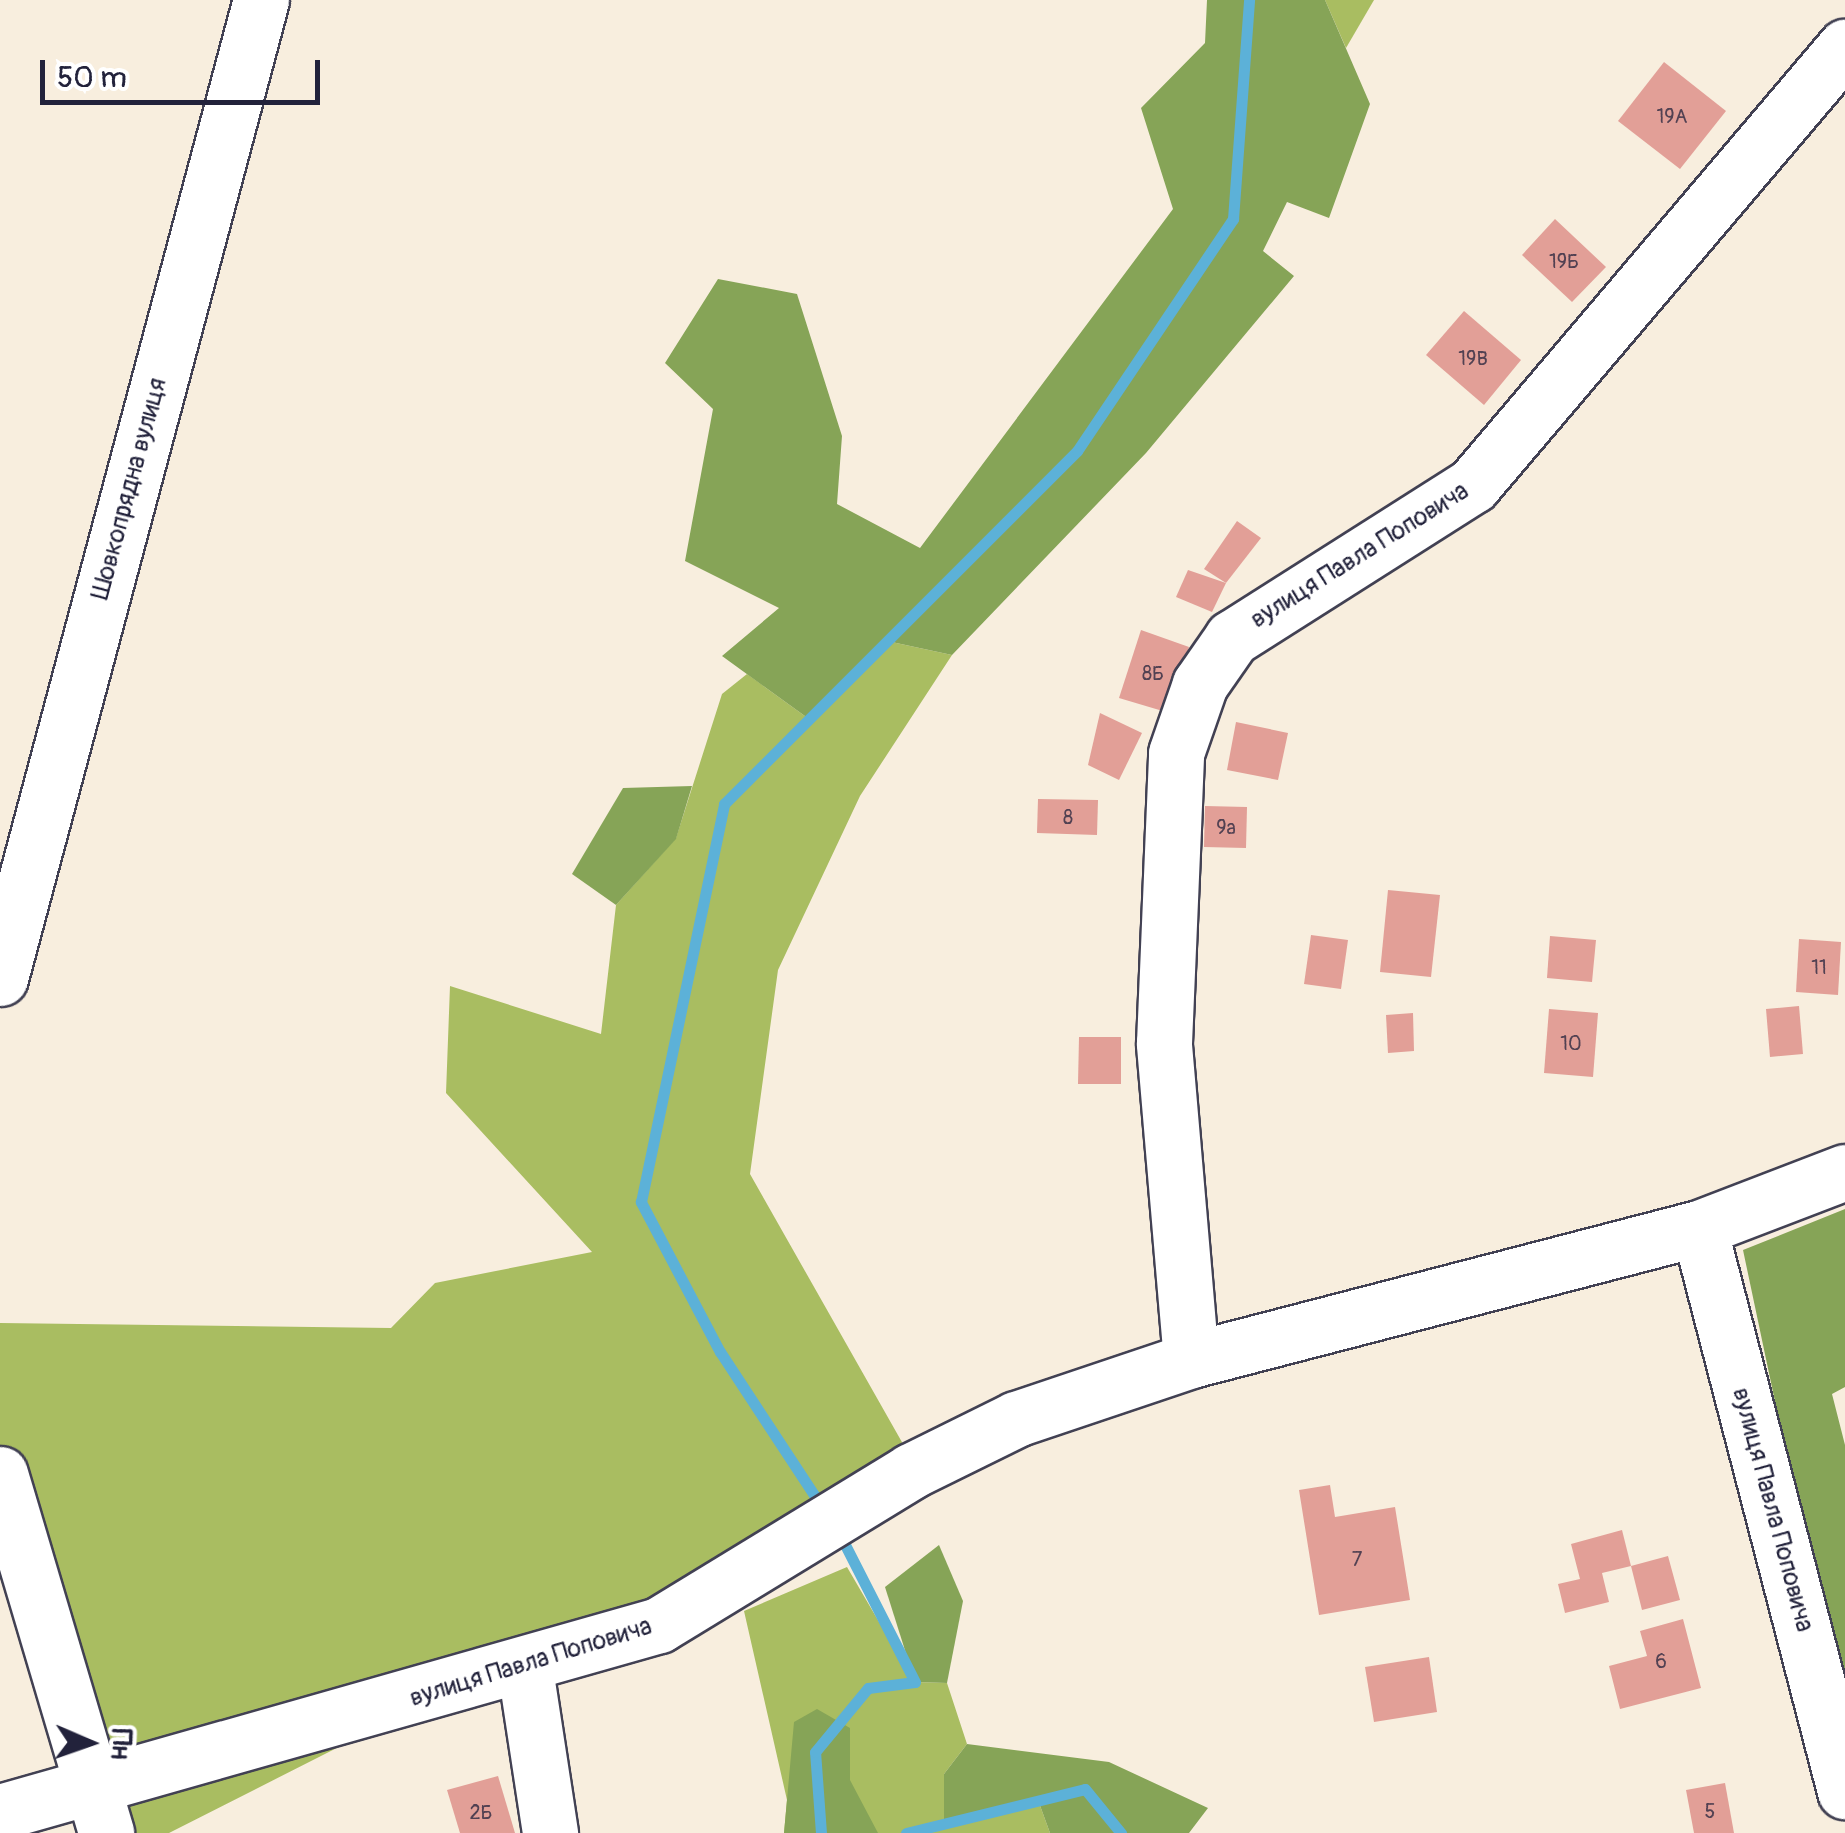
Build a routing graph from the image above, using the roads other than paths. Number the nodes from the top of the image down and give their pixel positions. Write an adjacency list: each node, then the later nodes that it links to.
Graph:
1 (261, 0): 3 (street, Шовкопрядна вулиця)
2 (1845, 46): 6 (street, вулиця Павла Поповича)
3 (0, 978)
4 (1845, 1172): 5 (street, вулиця Павла Поповича)
5 (1699, 1228): 6 (street, вулиця Павла Поповича); 9 (street, вулиця Павла Поповича)
6 (1190, 1360): 8 (street, вулиця Павла Поповича)
7 (0, 1474): 10 (street)
8 (525, 1669): 10 (street, вулиця Павла Поповича); 12 (street)
9 (1845, 1791)
10 (98, 1810): 11 (street, вулиця Павла Поповича)
11 (0, 1812)
12 (550, 1833)

